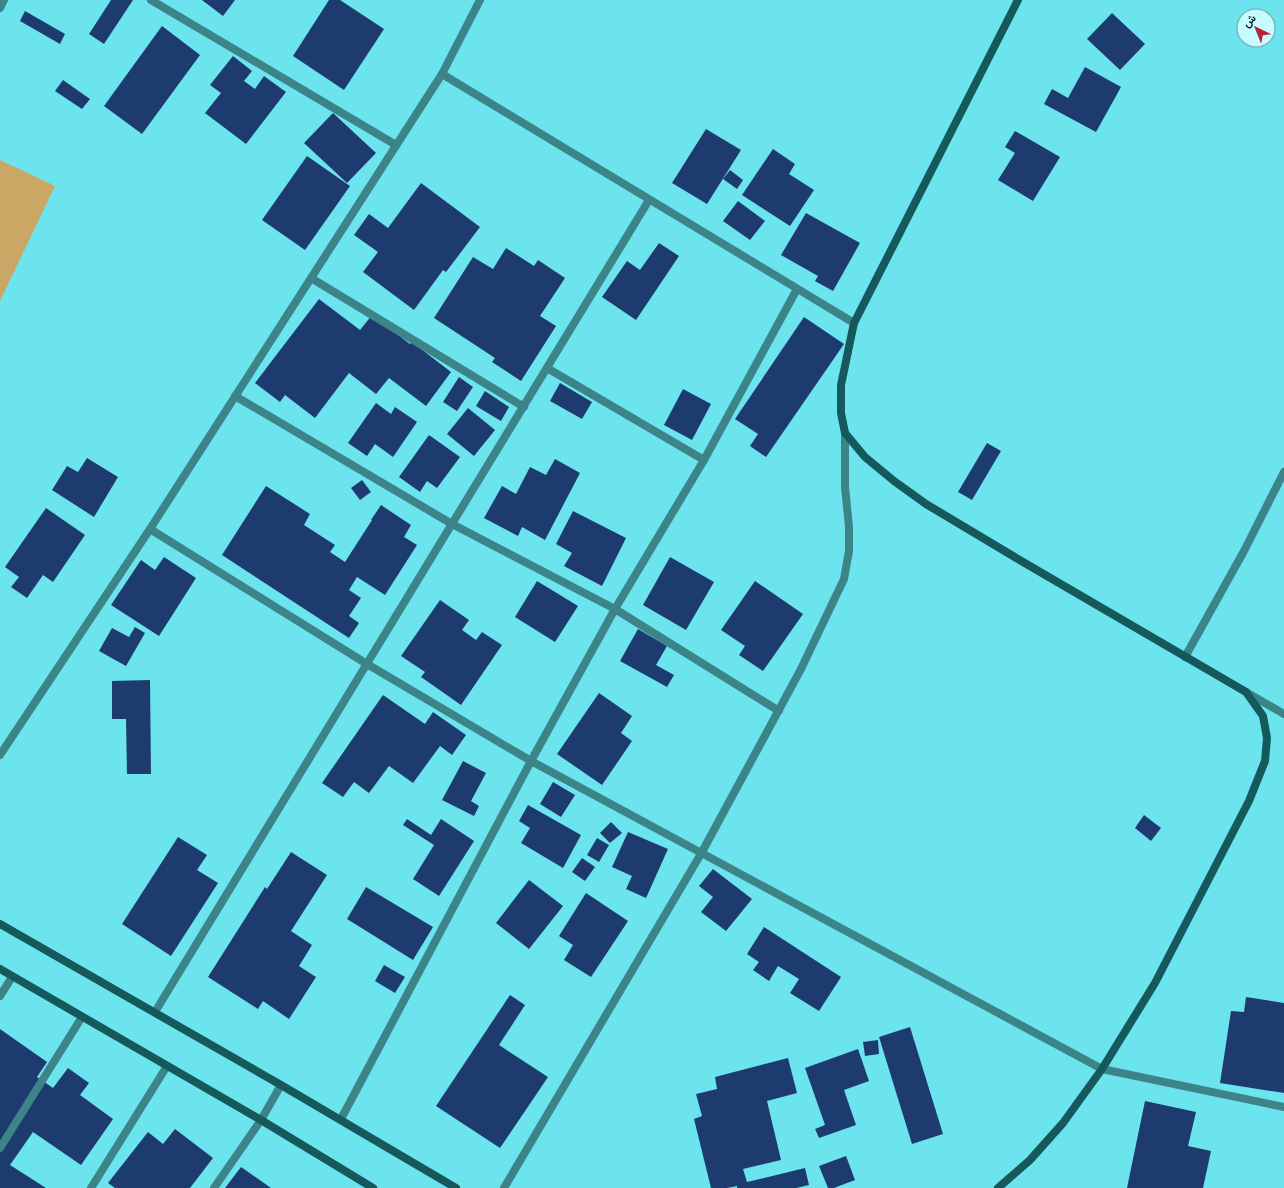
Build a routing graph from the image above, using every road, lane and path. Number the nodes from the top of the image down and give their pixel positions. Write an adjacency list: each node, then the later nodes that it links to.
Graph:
1 (4, 0): 5 (street)
2 (151, 0): 7 (street)
3 (480, 0): 6 (street)
4 (1018, 0): 11 (street)
5 (0, 8)
6 (442, 74): 7 (street); 8 (street)
7 (396, 146): 9 (street)
8 (649, 200): 10 (street); 12 (street)
9 (311, 278): 13 (street); 14 (street)
10 (797, 289): 11 (street); 16 (street)
11 (854, 323): 15 (street)
12 (547, 368): 14 (street); 16 (street)
13 (235, 396): 18 (street); 19 (street)
14 (524, 407): 18 (street)
15 (845, 433): 21 (street); 24 (street)
16 (704, 460): 20 (street)
17 (1284, 472): 21 (street)
18 (452, 524): 20 (street); 22 (street)
19 (150, 529): 22 (street); 26 (street)
20 (615, 609): 24 (street); 27 (street)
21 (1185, 657): 23 (street)
22 (367, 664): 27 (street); 33 (street)
23 (1246, 692): 25 (street); 36 (street)
24 (779, 711): 28 (street)
25 (1284, 714)
26 (0, 755)
27 (531, 761): 28 (street); 39 (street)
28 (702, 852): 36 (street); 46 (street)
29 (0, 924): 33 (street)
30 (0, 969): 31 (street)
31 (12, 977): 32 (street); 34 (street)
32 (0, 996)
33 (155, 1012): 37 (street)
34 (82, 1017): 35 (street); 41 (street)
35 (166, 1066): 40 (street); 42 (street)
36 (1102, 1069): 38 (street); 47 (street)
37 (281, 1085): 39 (street); 40 (street)
38 (1284, 1107)
39 (341, 1119): 45 (street)
40 (261, 1120): 43 (street); 44 (street)
41 (0, 1148)
42 (91, 1188)
43 (214, 1188)
44 (374, 1188)
45 (456, 1188)
46 (504, 1188)
47 (998, 1188)

